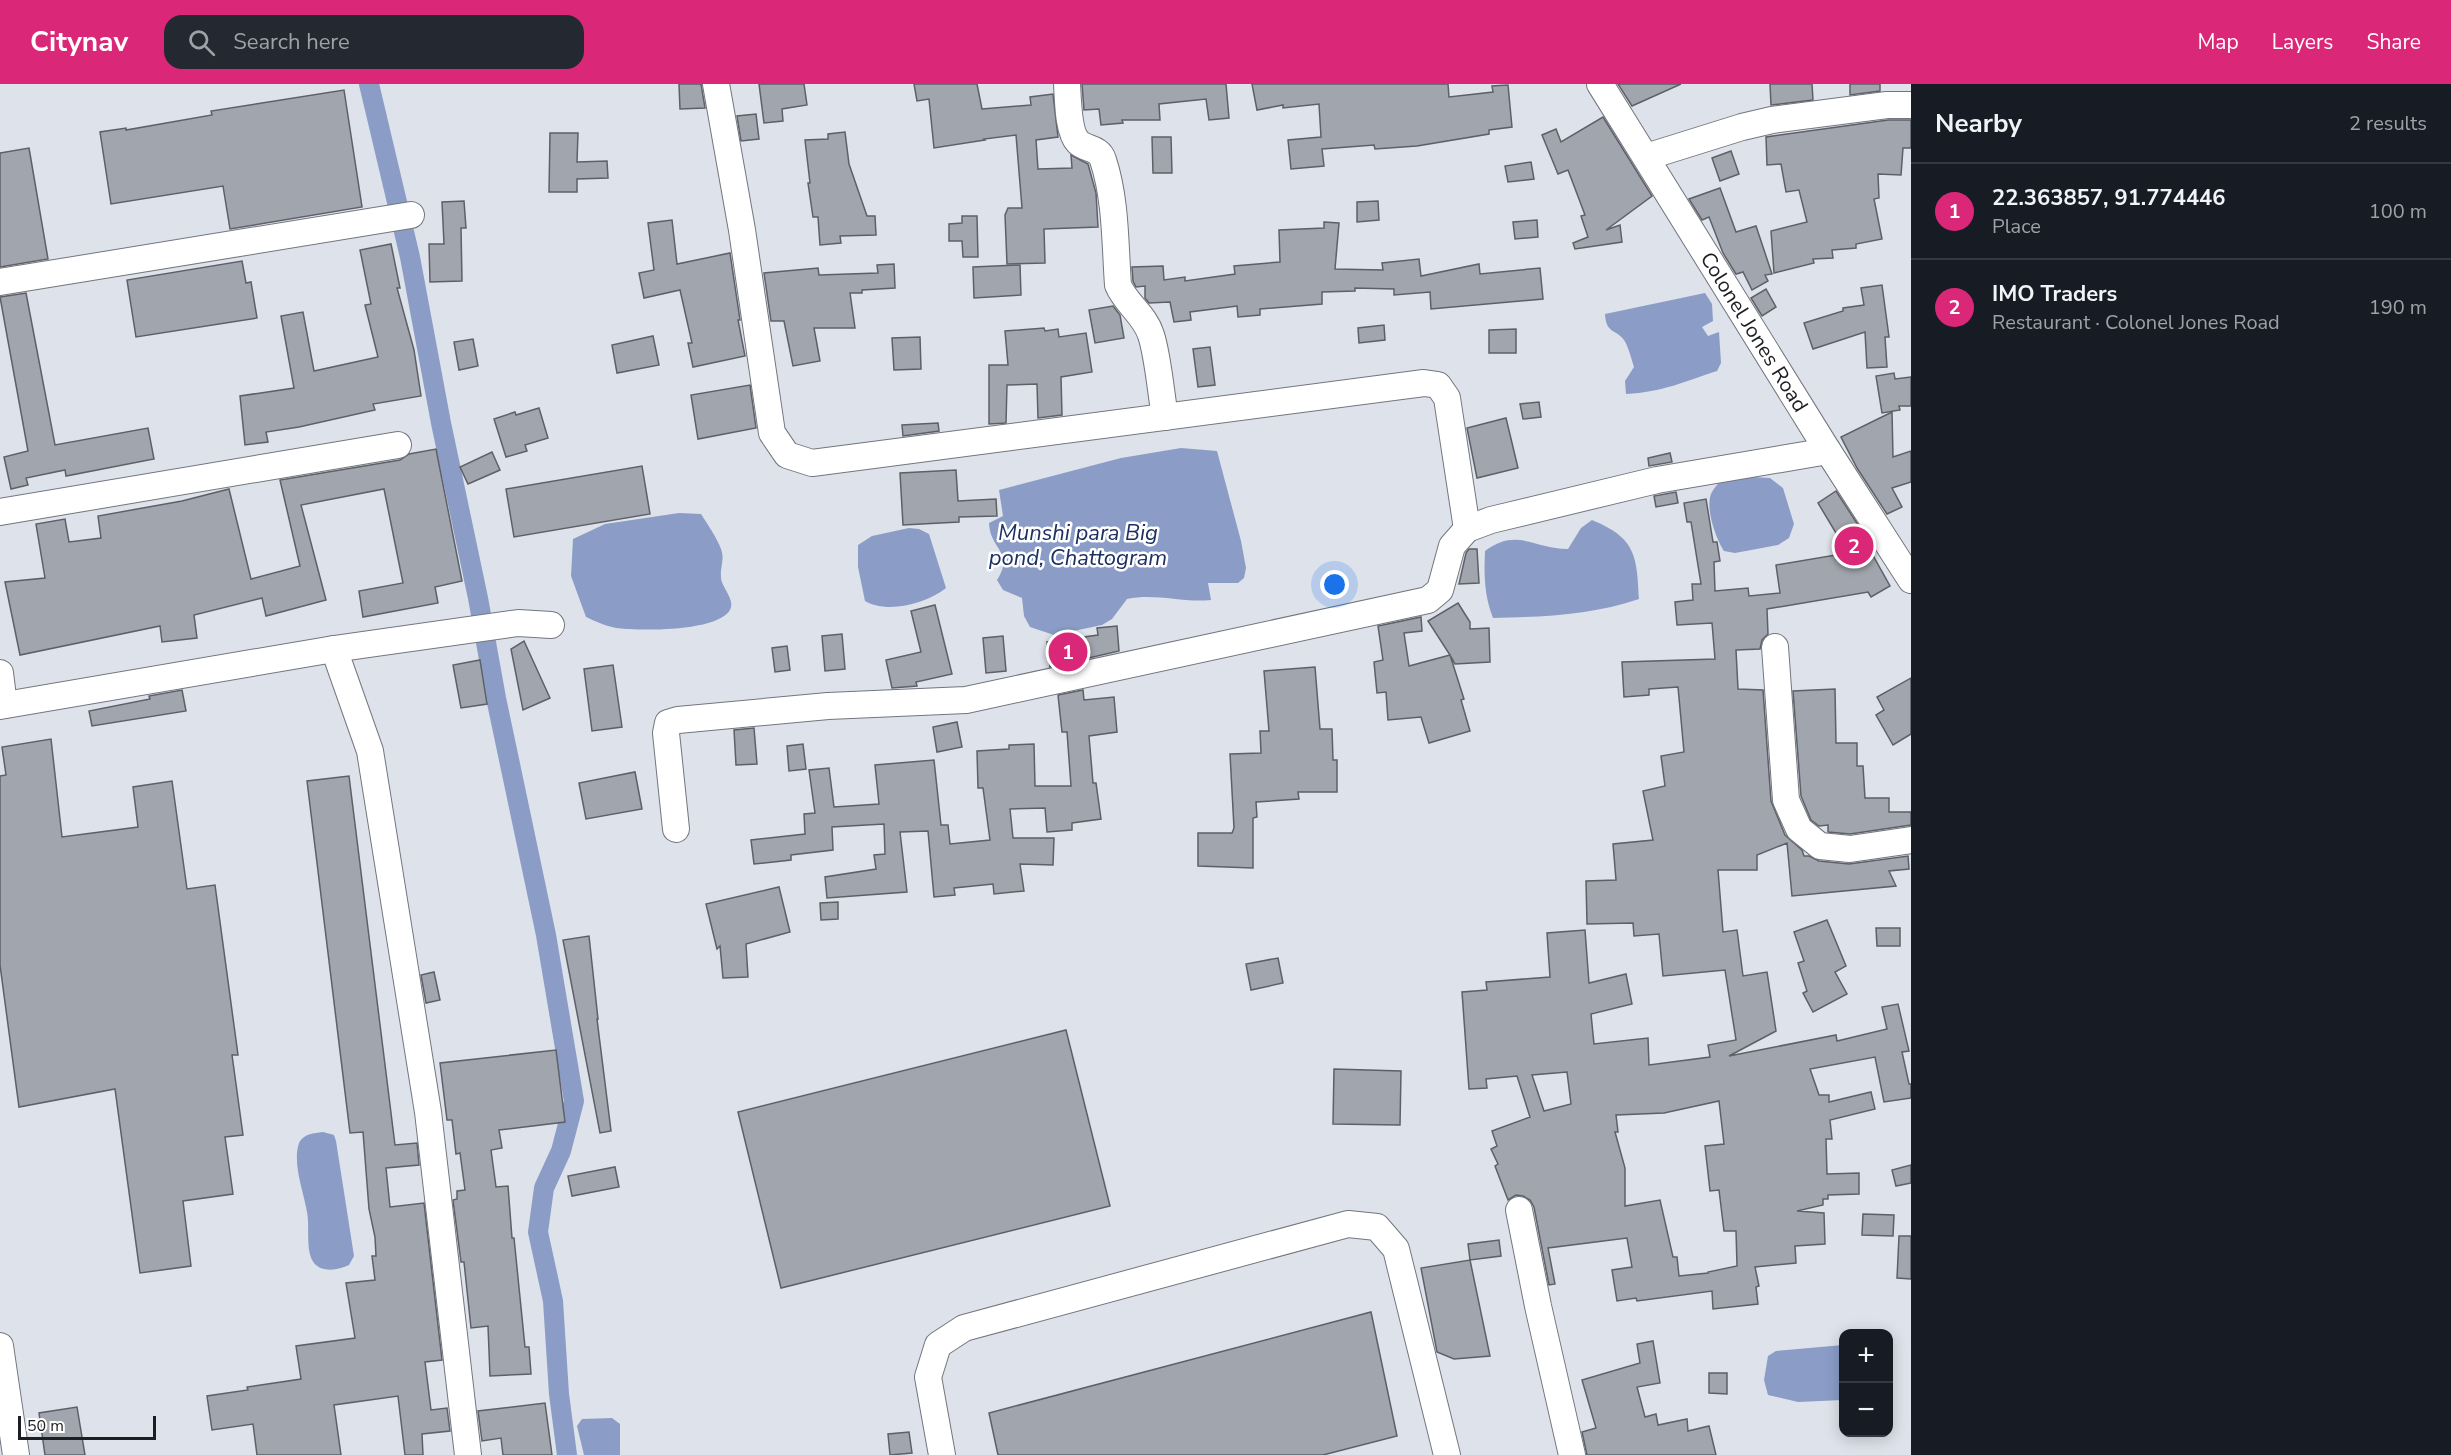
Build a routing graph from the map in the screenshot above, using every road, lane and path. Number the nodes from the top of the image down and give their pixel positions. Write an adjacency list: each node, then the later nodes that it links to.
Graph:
1 (716, 84): 8 (street)
2 (1066, 84): 8 (street)
3 (1600, 84): 5 (street, Colonel Jones Road)
4 (1911, 105): 5 (street)
5 (1646, 157): 10 (street, Colonel Jones Road)
6 (399, 217): 7 (street)
7 (0, 282)
8 (1165, 417): 12 (street)
9 (398, 445): 11 (street)
10 (1828, 451): 12 (street); 13 (street, Colonel Jones Road)
11 (0, 512)
12 (1467, 529): 19 (street)
13 (1911, 580)
14 (551, 625): 16 (street)
15 (1775, 647): 20 (street)
16 (334, 649): 18 (street); 24 (street)
17 (0, 673): 18 (street)
18 (2, 706)
19 (676, 829)
20 (1911, 840)
21 (1520, 1210): 27 (street)
22 (0, 1346): 23 (street)
23 (16, 1455)
24 (468, 1455)
25 (942, 1455): 26 (street)
26 (1446, 1455)
27 (1572, 1455)

